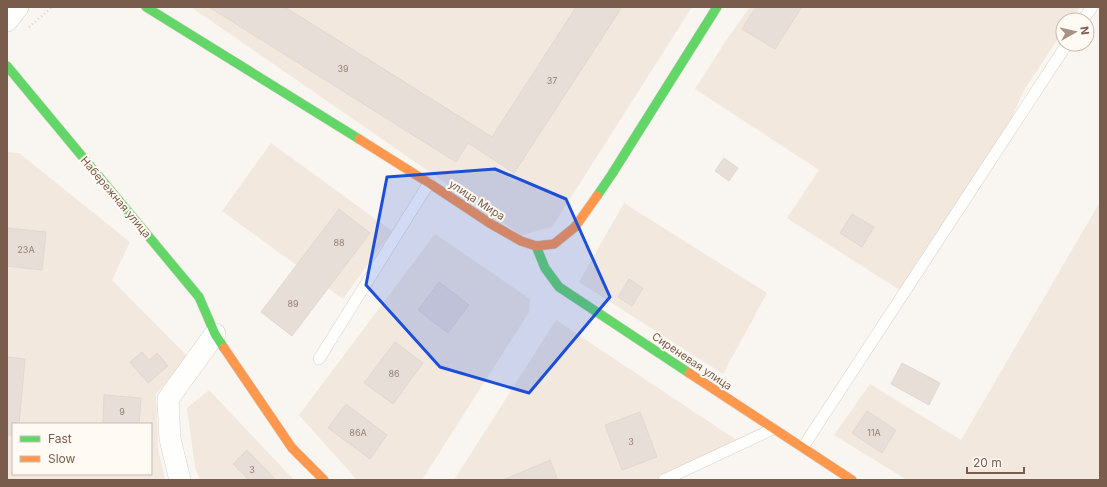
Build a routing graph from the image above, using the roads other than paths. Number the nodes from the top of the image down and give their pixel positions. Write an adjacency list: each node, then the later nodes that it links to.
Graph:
1 (18, 7): 4 (street)
2 (146, 7): 7 (street, улица Мира)
3 (717, 7): 8 (street)
4 (7, 21)
5 (1062, 52): 12 (lane)
6 (7, 66): 9 (street, Набережная улица)
7 (429, 183): 8 (street, улица Мира); 10 (lane)
8 (536, 246): 11 (street, Сиреневая улица)
9 (215, 334): 13 (street); 14 (street, Набережная улица)
10 (319, 359)
11 (772, 429): 12 (street, Сиреневая улица); 15 (lane)
12 (803, 448): 16 (street, Сиреневая улица)
13 (180, 480)
14 (324, 480)
15 (664, 480)
16 (852, 480)

